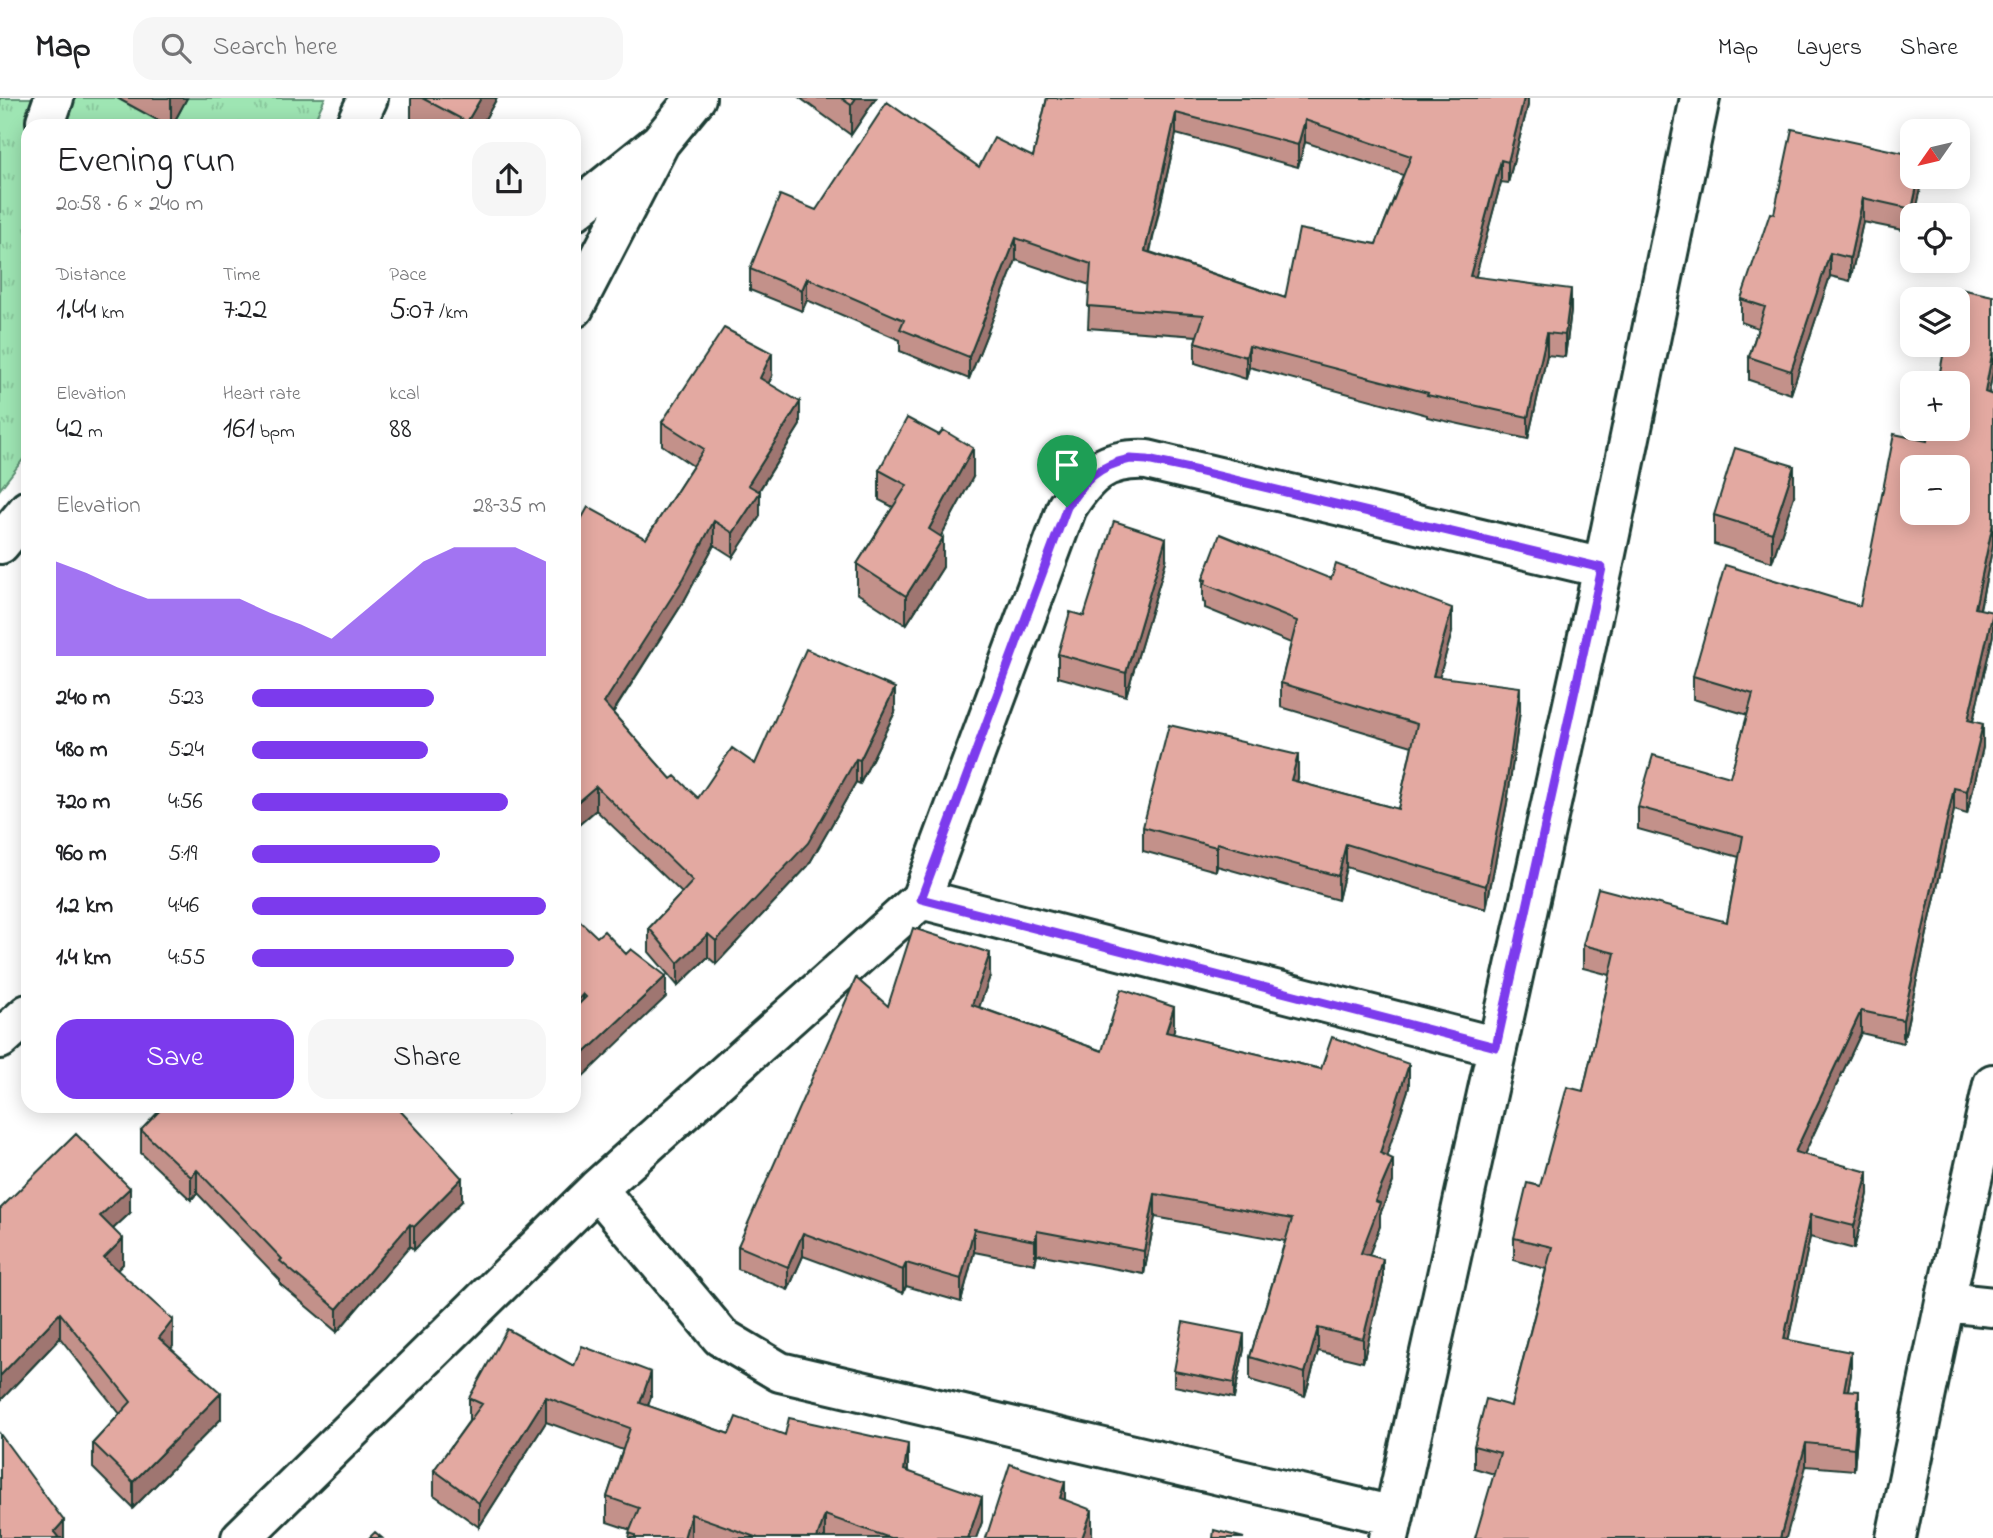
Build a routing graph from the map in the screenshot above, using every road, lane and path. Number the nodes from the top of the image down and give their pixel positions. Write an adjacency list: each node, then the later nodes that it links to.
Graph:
1 (54, 98): 5 (street)
2 (368, 98): 6 (street)
3 (696, 98): 7 (street)
4 (1700, 98): 12 (street)
5 (47, 119)
6 (358, 119)
7 (660, 142): 8 (street); 9 (street)
8 (581, 205)
9 (581, 294)
10 (21, 518): 11 (street)
11 (0, 544)
12 (1602, 568): 13 (street); 16 (street)
13 (921, 899): 16 (street); 18 (street)
14 (21, 1020): 15 (street)
15 (0, 1039)
16 (1496, 1047): 21 (street)
17 (1993, 1084): 19 (street)
18 (597, 1189): 21 (street); 22 (street)
19 (1945, 1302): 20 (street); 23 (street)
20 (1993, 1307)
21 (1391, 1527)
22 (241, 1538)
23 (1896, 1538)

